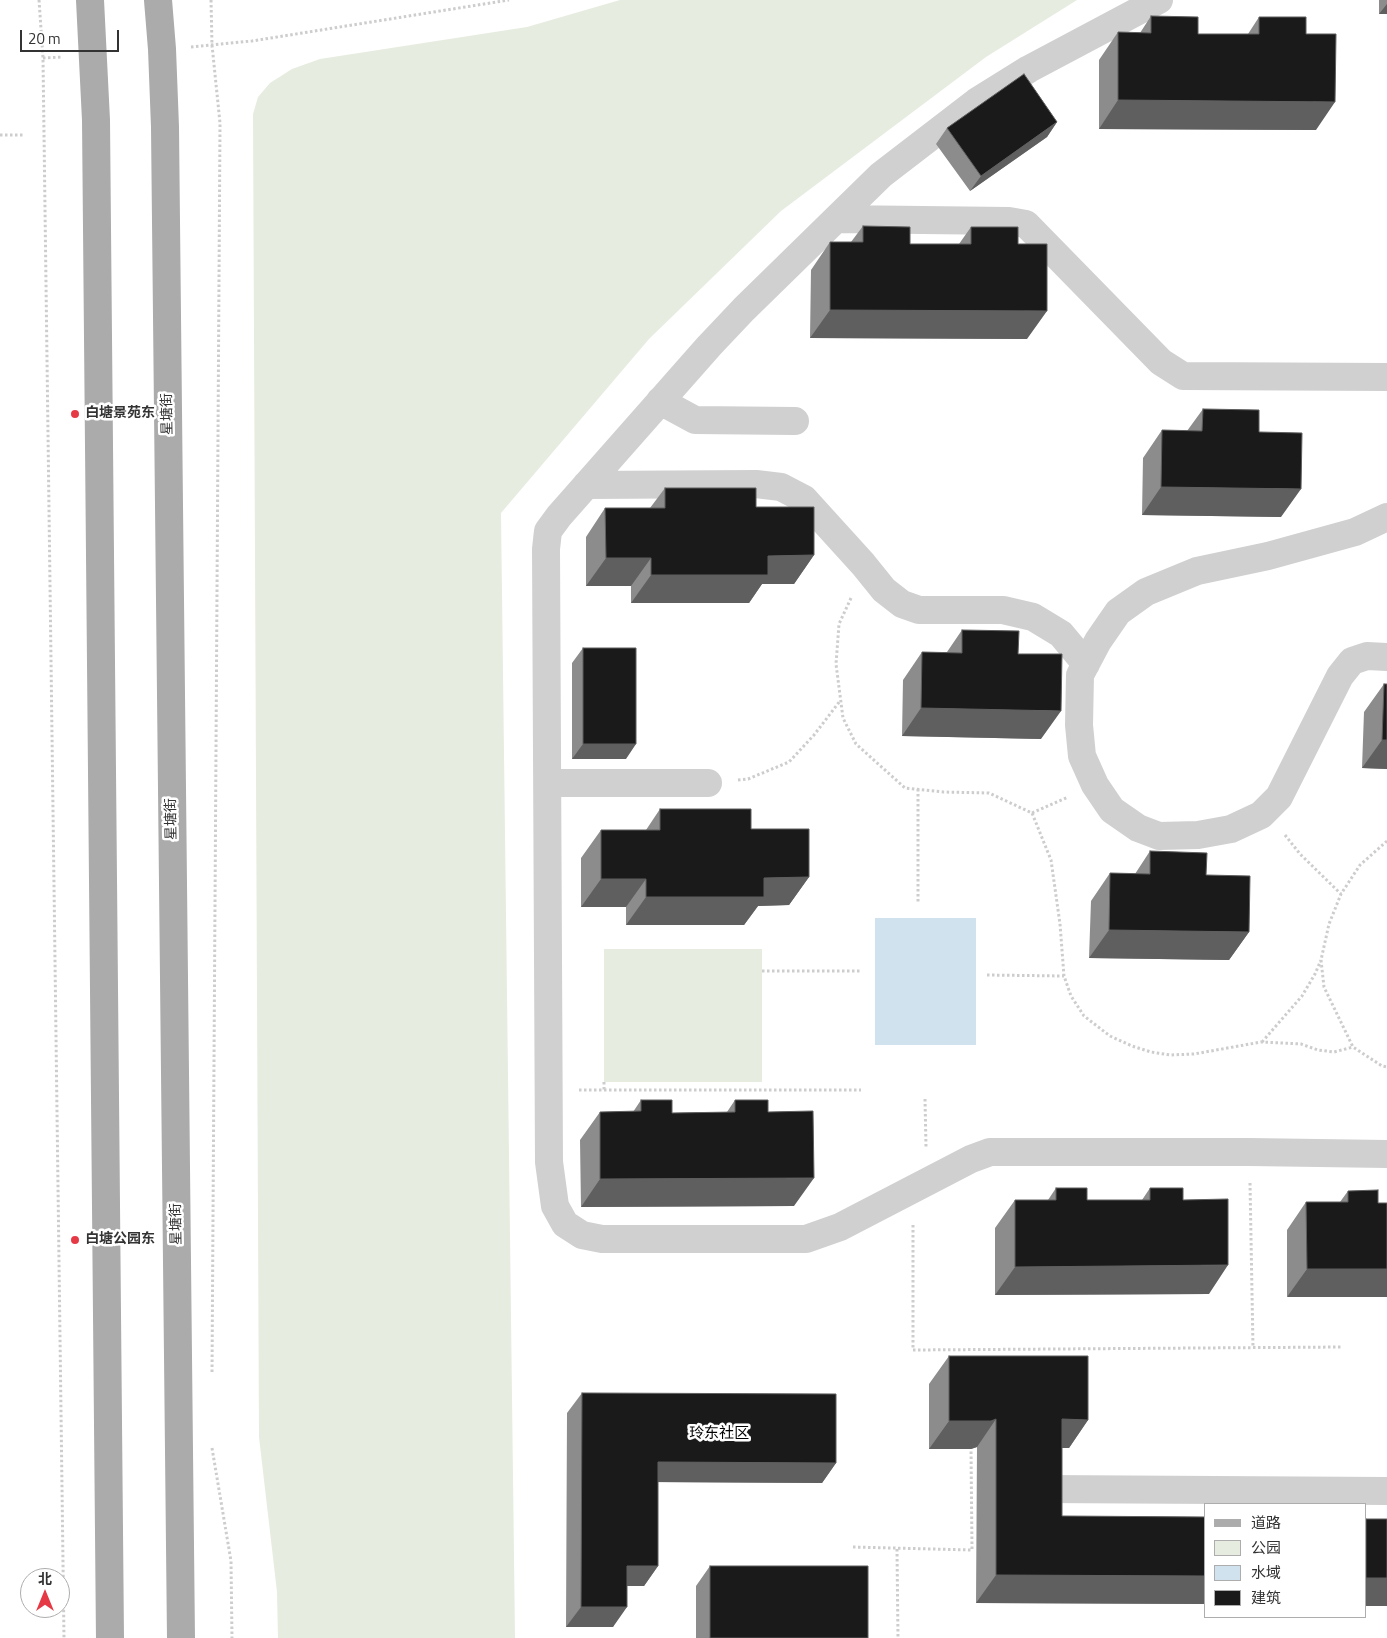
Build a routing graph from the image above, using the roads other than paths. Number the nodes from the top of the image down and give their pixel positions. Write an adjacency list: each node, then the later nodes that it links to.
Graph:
1 (90, 0): 17 (main road)
2 (158, 0): 18 (main road, 星塘街)
3 (1160, 0): 4 (street)
4 (836, 219): 5 (street); 6 (street)
5 (1387, 377)
6 (660, 401): 7 (street); 8 (street)
7 (795, 421)
8 (586, 485): 11 (street); 12 (street)
9 (1387, 517): 11 (street)
10 (1387, 657): 11 (street)
11 (1086, 664)
12 (548, 783): 13 (street); 14 (street)
13 (708, 783)
14 (1387, 1154)
15 (1043, 1489): 16 (street)
16 (1387, 1491)
17 (110, 1638)
18 (181, 1638)

